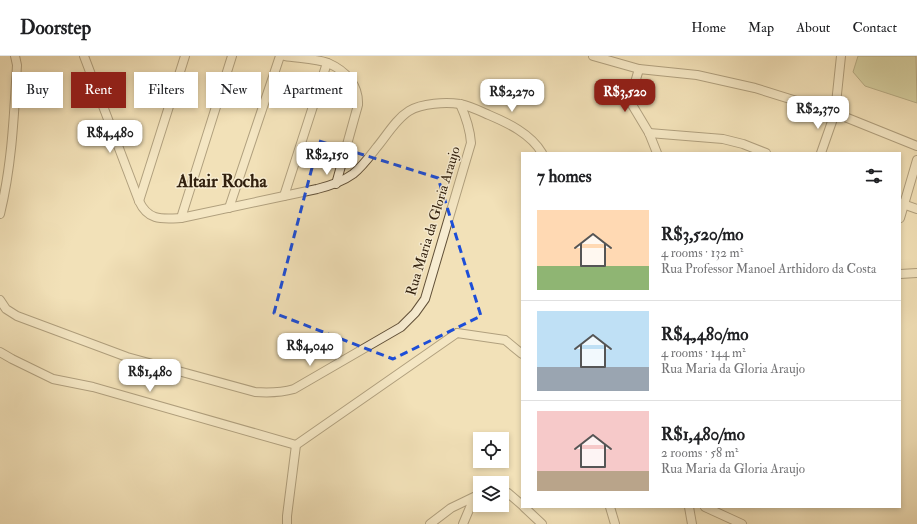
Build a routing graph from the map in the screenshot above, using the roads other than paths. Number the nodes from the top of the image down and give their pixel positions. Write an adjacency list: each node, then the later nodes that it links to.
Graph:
1 (15, 56): 26 (street)
2 (84, 56): 22 (street)
3 (185, 56): 22 (street)
4 (232, 56): 27 (street)
5 (280, 56): 24 (street)
6 (288, 56): 9 (street)
7 (593, 56): 10 (street)
8 (841, 56): 12 (street)
9 (327, 63): 20 (street); 21 (street)
10 (640, 69): 12 (street); 13 (street)
11 (460, 104): 15 (street); 20 (street); 30 (street, Rua Maria da Gloria Araujo)
12 (834, 113): 14 (street); 18 (street)
13 (649, 133): 16 (street); 17 (street)
14 (917, 146)
15 (541, 152)
16 (657, 152)
17 (763, 152)
18 (821, 152)
19 (917, 160): 23 (street)
20 (336, 184): 21 (street)
21 (284, 196): 24 (street)
22 (139, 201): 27 (street)
23 (902, 204): 25 (street)
24 (229, 208): 27 (street)
25 (917, 209)
26 (0, 214)
27 (181, 218)
28 (917, 273): 29 (street)
29 (901, 274)
30 (0, 300)
31 (0, 352): 33 (street)
32 (521, 353): 33 (street)
33 (296, 445): 42 (street)
34 (509, 494): 37 (street)
35 (473, 498): 43 (street)
36 (473, 504): 44 (street)
37 (521, 504)
38 (525, 508): 45 (street)
39 (610, 508): 46 (street)
40 (690, 508): 47 (street)
41 (707, 508): 48 (street)
42 (287, 524)
43 (430, 524)
44 (463, 524)
45 (542, 524)
46 (615, 524)
47 (692, 524)
48 (742, 524)

